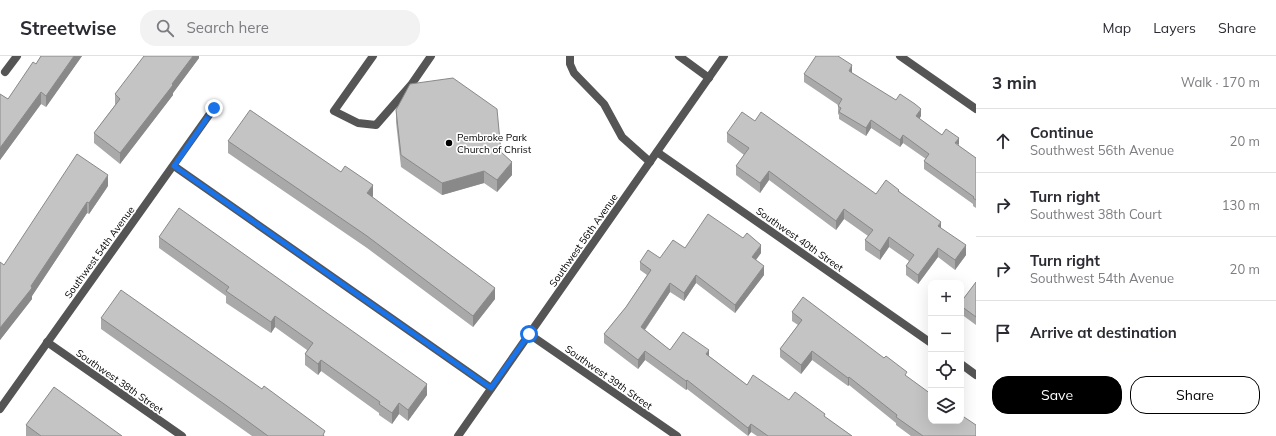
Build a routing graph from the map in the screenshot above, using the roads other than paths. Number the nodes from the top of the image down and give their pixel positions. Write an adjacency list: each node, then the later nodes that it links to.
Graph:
1 (17, 56): 8 (street)
2 (373, 56): 3 (street)
3 (431, 56)
4 (570, 56): 13 (street)
5 (679, 56): 9 (street)
6 (724, 56): 9 (street, Southwest 56th Avenue)
7 (900, 56): 11 (street)
8 (5, 72)
9 (709, 78): 12 (street, Southwest 56th Avenue)
10 (214, 108): 14 (street, Southwest 54th Avenue)
11 (976, 109)
12 (657, 152): 13 (street, Southwest 56th Avenue); 16 (street, Southwest 40th Street)
13 (650, 162): 15 (street, Southwest 56th Avenue)
14 (174, 166): 17 (street, Southwest 54th Avenue); 20 (street)
15 (529, 334): 20 (street, Southwest 56th Avenue); 24 (street, Southwest 39th Street)
16 (928, 341)
17 (47, 342): 21 (street, Southwest 54th Avenue); 22 (street, Southwest 38th Street)
18 (964, 366): 19 (street)
19 (976, 374)
20 (491, 388): 23 (street, Southwest 56th Avenue)
21 (0, 409)
22 (182, 436)
23 (458, 436)
24 (677, 436)

